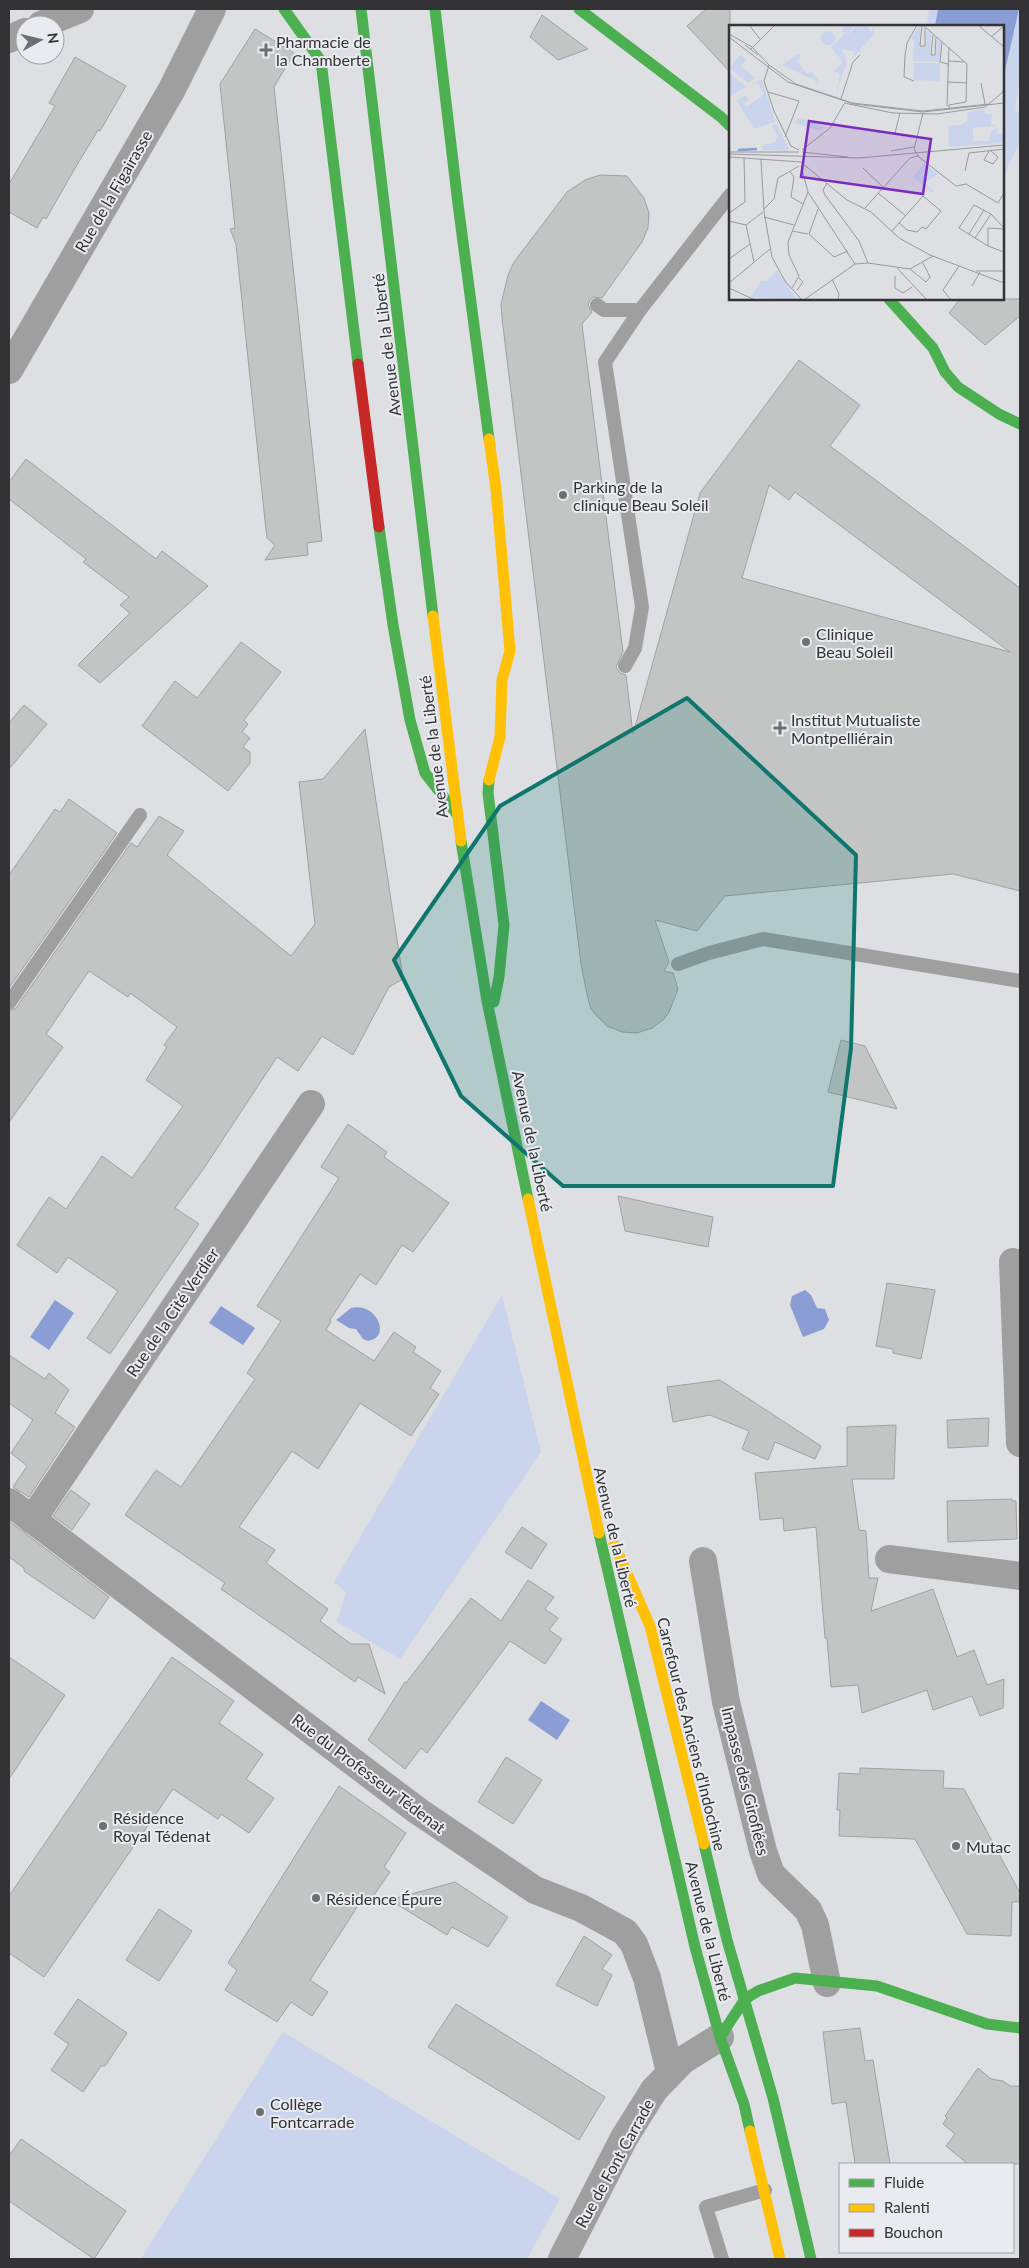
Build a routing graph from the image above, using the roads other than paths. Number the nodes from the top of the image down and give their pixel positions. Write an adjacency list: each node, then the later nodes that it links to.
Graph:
1 (80, 9): 7 (street)
2 (212, 9): 13 (street, Rue de la Figairasse)
3 (284, 9): 17 (main road)
4 (362, 9): 17 (main road, Avenue de la Liberté)
5 (435, 9): 21 (main road)
6 (579, 9): 8 (main road)
7 (65, 15)
8 (727, 116)
9 (729, 196): 12 (lane)
10 (890, 300): 14 (main road)
11 (597, 305): 12 (lane)
12 (640, 310): 15 (lane)
13 (9, 370)
14 (1020, 424)
15 (625, 666)
16 (140, 814): 20 (lane)
17 (457, 814): 21 (main road, Avenue de la Liberté)
18 (678, 964): 19 (lane)
19 (1020, 981)
20 (9, 1002)
21 (491, 1020): 25 (main road, Avenue de la Liberté)
22 (311, 1104): 27 (street, Rue de la Cité Verdier)
23 (1014, 1262): 24 (street)
24 (1020, 1442)
25 (587, 1484): 32 (main road, Carrefour des Anciens d'Indochine); 34 (main road, Avenue de la Liberté)
26 (9, 1502): 27 (street, Rue du Professeur Tédenat)
27 (32, 1520): 35 (street, Rue du Professeur Tédenat)
28 (889, 1559): 30 (street)
29 (703, 1561): 31 (street, Impasse des Giroflées)
30 (1020, 1576)
31 (828, 1983): 32 (main road); 33 (main road)
32 (745, 1999): 34 (main road); 40 (main road, Carrefour des Anciens d'Indochine)
33 (1020, 2028)
34 (720, 2037): 35 (street, Rue de Font Carrade); 36 (main road, Avenue de la Liberté)
35 (670, 2072): 37 (street, Rue de Font Carrade)
36 (765, 2190): 38 (lane); 39 (main road, Avenue de la Liberté)
37 (562, 2259)
38 (722, 2259)
39 (780, 2259)
40 (811, 2259)

